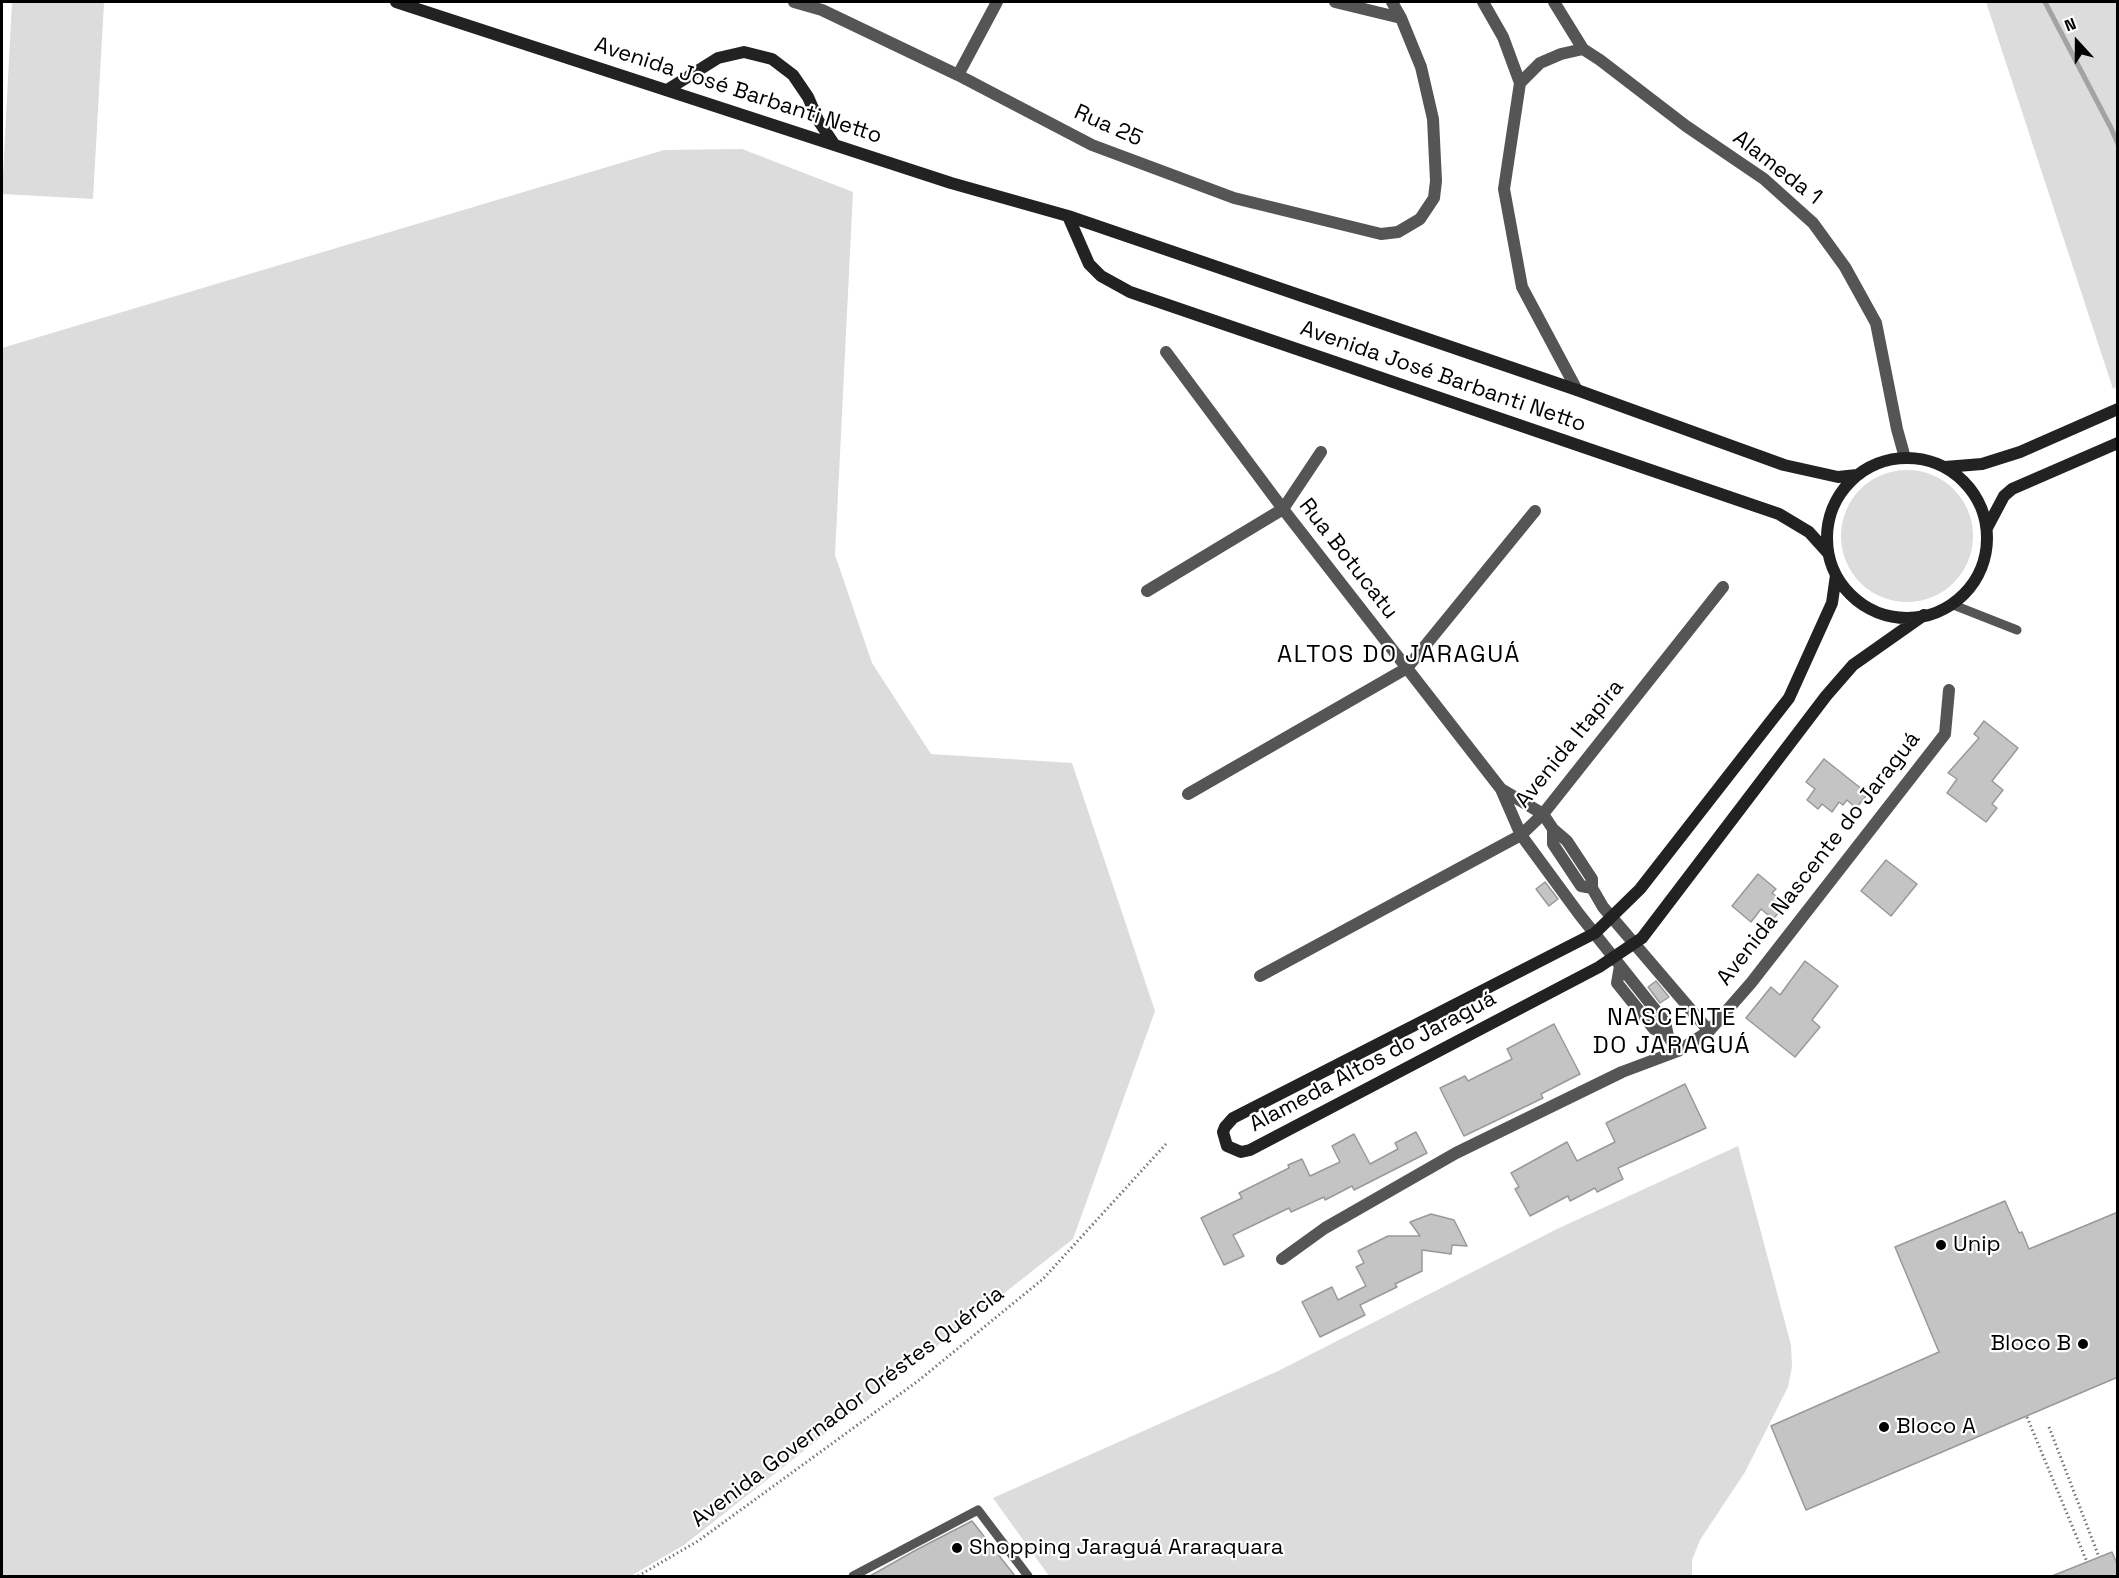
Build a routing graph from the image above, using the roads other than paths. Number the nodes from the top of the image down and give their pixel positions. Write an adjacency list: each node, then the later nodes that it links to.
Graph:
1 (396, 2): 12 (street, Avenida José Barbanti Netto)
2 (794, 2): 10 (street, Rua 25)
3 (996, 2): 10 (street)
4 (1335, 2): 8 (street)
5 (1392, 2): 8 (street)
6 (1483, 2): 11 (street)
7 (1554, 2): 9 (street, Alameda 1)
8 (1401, 18): 10 (street, Rua 25)
9 (1583, 49): 11 (street); 20 (street, Alameda 1)
10 (958, 75)
11 (1520, 83): 16 (street)
12 (667, 90): 13 (street, Avenida José Barbanti Netto); 13 (street)
13 (834, 144): 14 (street, Avenida José Barbanti Netto)
14 (1068, 216): 16 (street, Avenida José Barbanti Netto); 26 (street, Avenida José Barbanti Netto)
15 (1166, 352): 23 (street, Rua Botucatu)
16 (1577, 390): 22 (street, Avenida José Barbanti Netto)
17 (2118, 409): 21 (street)
18 (2118, 443): 25 (street)
19 (1321, 452): 23 (street)
20 (1905, 458): 21 (street); 22 (street)
21 (1945, 467): 25 (street)
22 (1857, 475): 26 (street)
23 (1283, 509): 29 (street); 33 (street, Rua Botucatu)
24 (1535, 511): 33 (street)
25 (1987, 528): 30 (street)
26 (1828, 553): 27 (street)
27 (1836, 575): 31 (street); 39 (street, Alameda Altos do Jaraguá)
28 (1723, 587): 37 (street, Avenida Itapira)
29 (1147, 591)
30 (1951, 604): 31 (street); 32 (lane)
31 (1924, 615): 41 (street, Alameda Altos do Jaraguá)
32 (2017, 630)
33 (1407, 668): 35 (street, Rua Botucatu); 36 (street)
34 (1949, 690): 44 (street, Avenida Nascente do Jaraguá)
35 (1501, 789): 37 (street, Rua Botucatu); 38 (street, Rua Botucatu)
36 (1188, 794)
37 (1543, 814): 38 (street, Avenida Itapira); 39 (street)
38 (1521, 835): 40 (street, Rua Botucatu); 43 (street, Avenida Itapira)
39 (1611, 918): 40 (street, Alameda Altos do Jaraguá); 41 (street)
40 (1595, 933): 42 (street, Rua Botucatu); 42 (street, Alameda Altos do Jaraguá)
41 (1634, 944): 42 (street, Alameda Altos do Jaraguá); 44 (street)
42 (1617, 962): 45 (street)
43 (1260, 976)
44 (1709, 1031): 45 (street, Avenida Nascente do Jaraguá)
45 (1678, 1051): 46 (street, Avenida Nascente do Jaraguá)
46 (1282, 1259)
47 (853, 1576): 48 (lane)
48 (1028, 1576)

